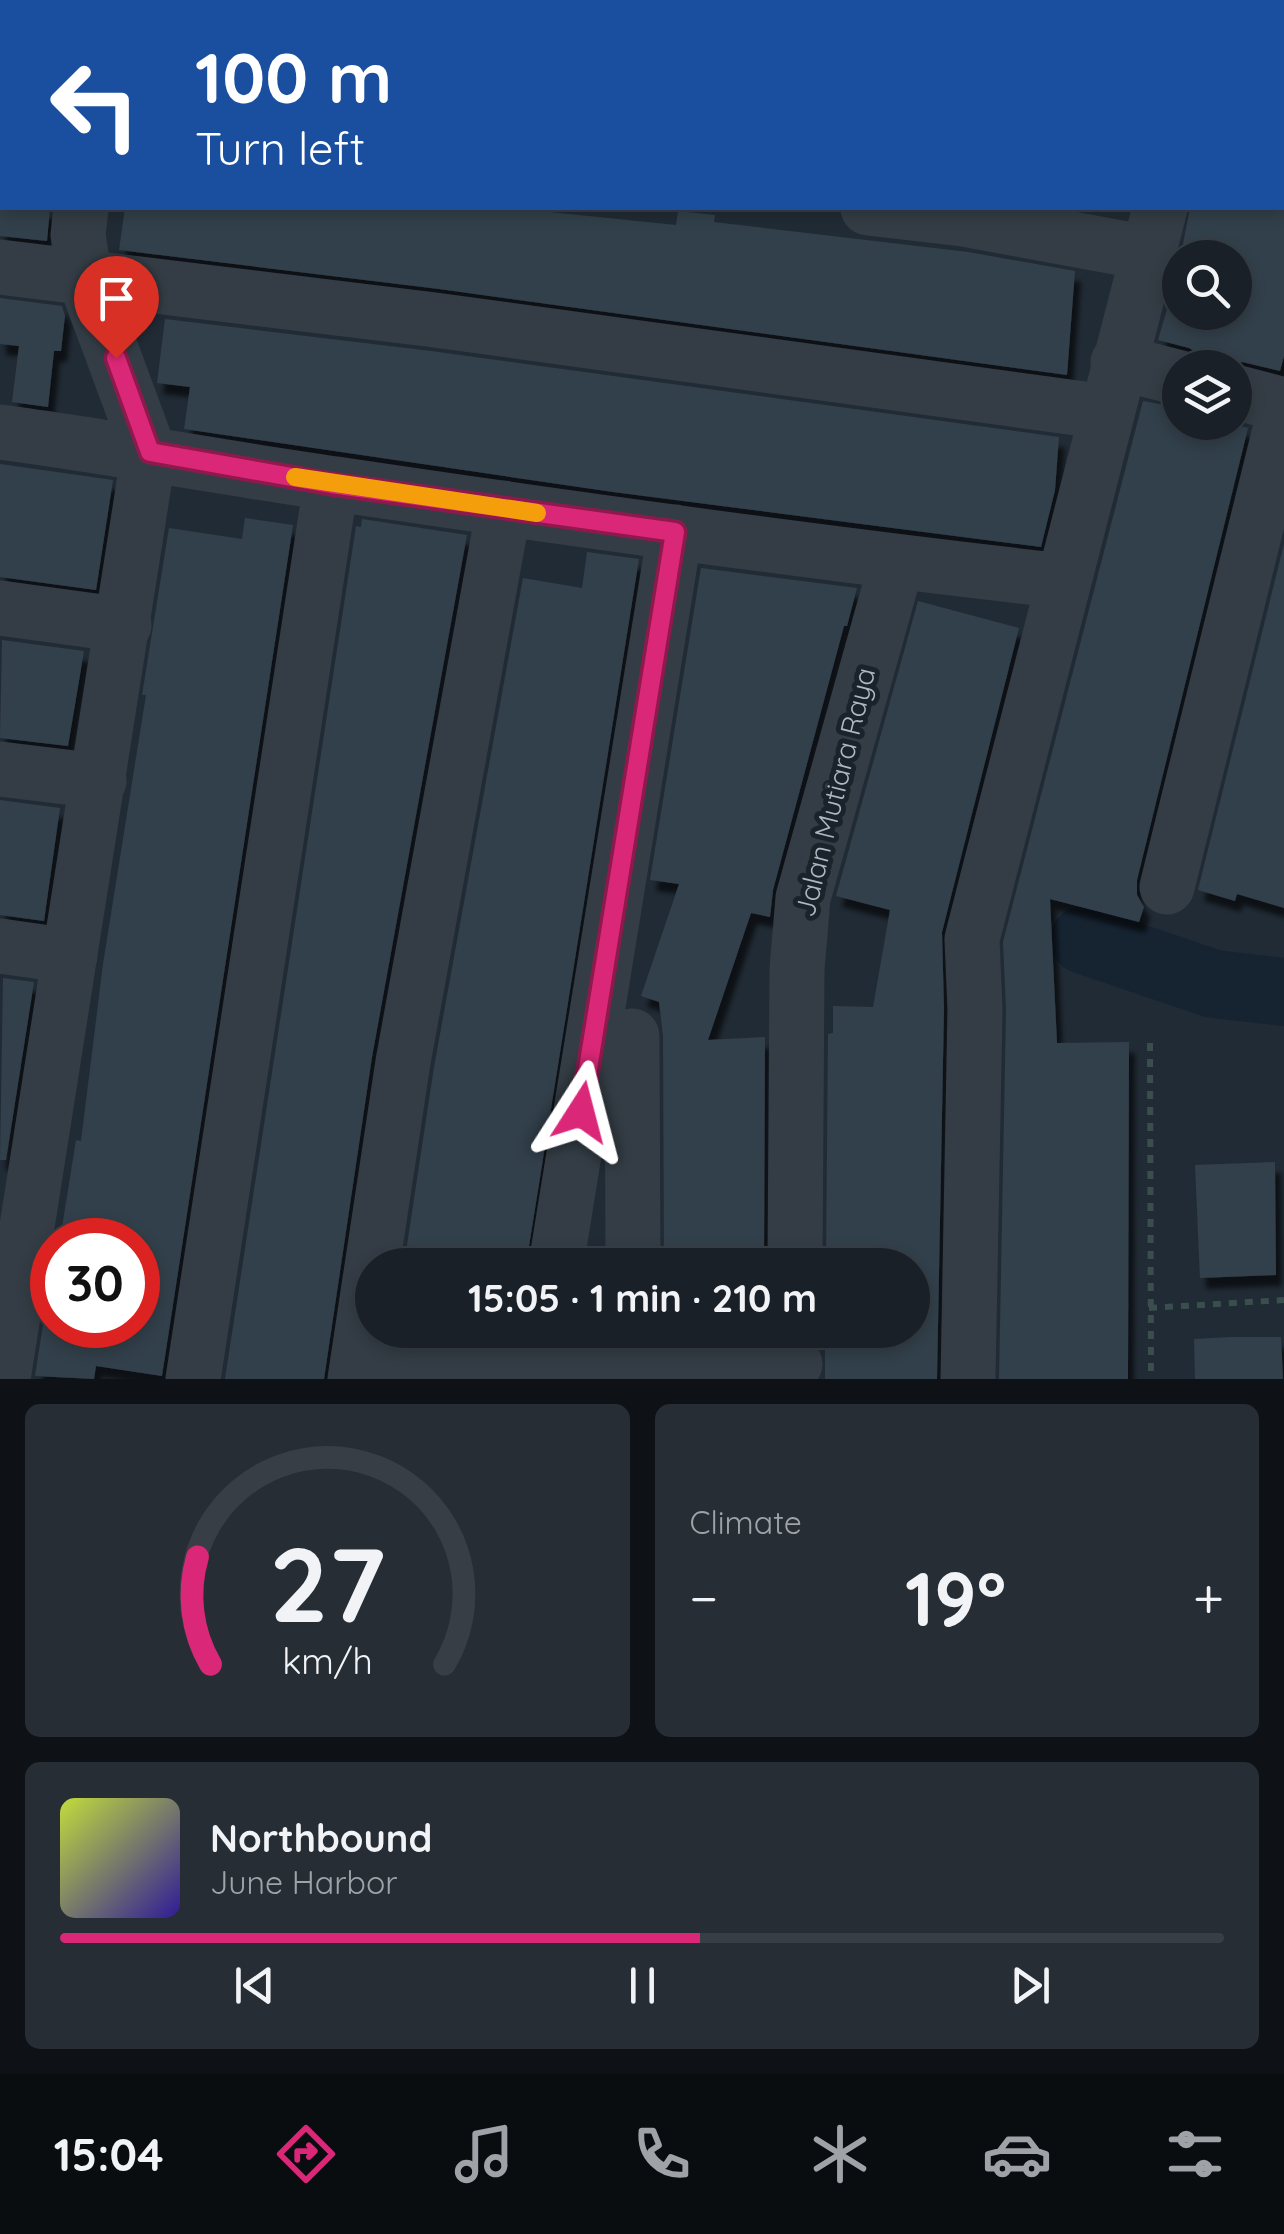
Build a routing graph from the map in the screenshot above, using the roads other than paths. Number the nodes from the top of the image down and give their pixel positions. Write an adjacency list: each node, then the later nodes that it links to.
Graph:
1 (81, 210): 6 (street)
2 (906, 210): 3 (street)
3 (964, 213): 4 (street)
4 (1154, 230): 8 (street)
5 (0, 267): 6 (street)
6 (85, 279): 8 (street); 13 (street)
7 (1162, 380): 8 (street)
8 (1112, 387): 18 (street)
9 (1252, 397): 10 (street)
10 (1284, 405)
11 (1284, 414): 23 (street)
12 (0, 432): 13 (street)
13 (150, 452): 14 (street); 20 (street)
14 (331, 484): 15 (street); 37 (street)
15 (504, 508): 16 (street); 35 (street)
16 (675, 532): 17 (street); 28 (street)
17 (896, 562): 18 (street); 30 (street, Jalan Mutiara Raya)
18 (1064, 581): 38 (street)
19 (0, 608): 20 (street)
20 (124, 625): 22 (street)
21 (0, 769): 22 (street)
22 (98, 781): 25 (street)
23 (1168, 887)
24 (0, 946): 25 (street)
25 (70, 956): 27 (street)
26 (632, 1036): 29 (street)
27 (21, 1121): 31 (street)
28 (559, 1248)
29 (632, 1248)
30 (795, 1248)
31 (8, 1290): 36 (street)
32 (536, 1348): 35 (street)
33 (632, 1348): 34 (street)
34 (795, 1358)
35 (356, 1373)
36 (3, 1379)
37 (193, 1379)
38 (968, 1379)

